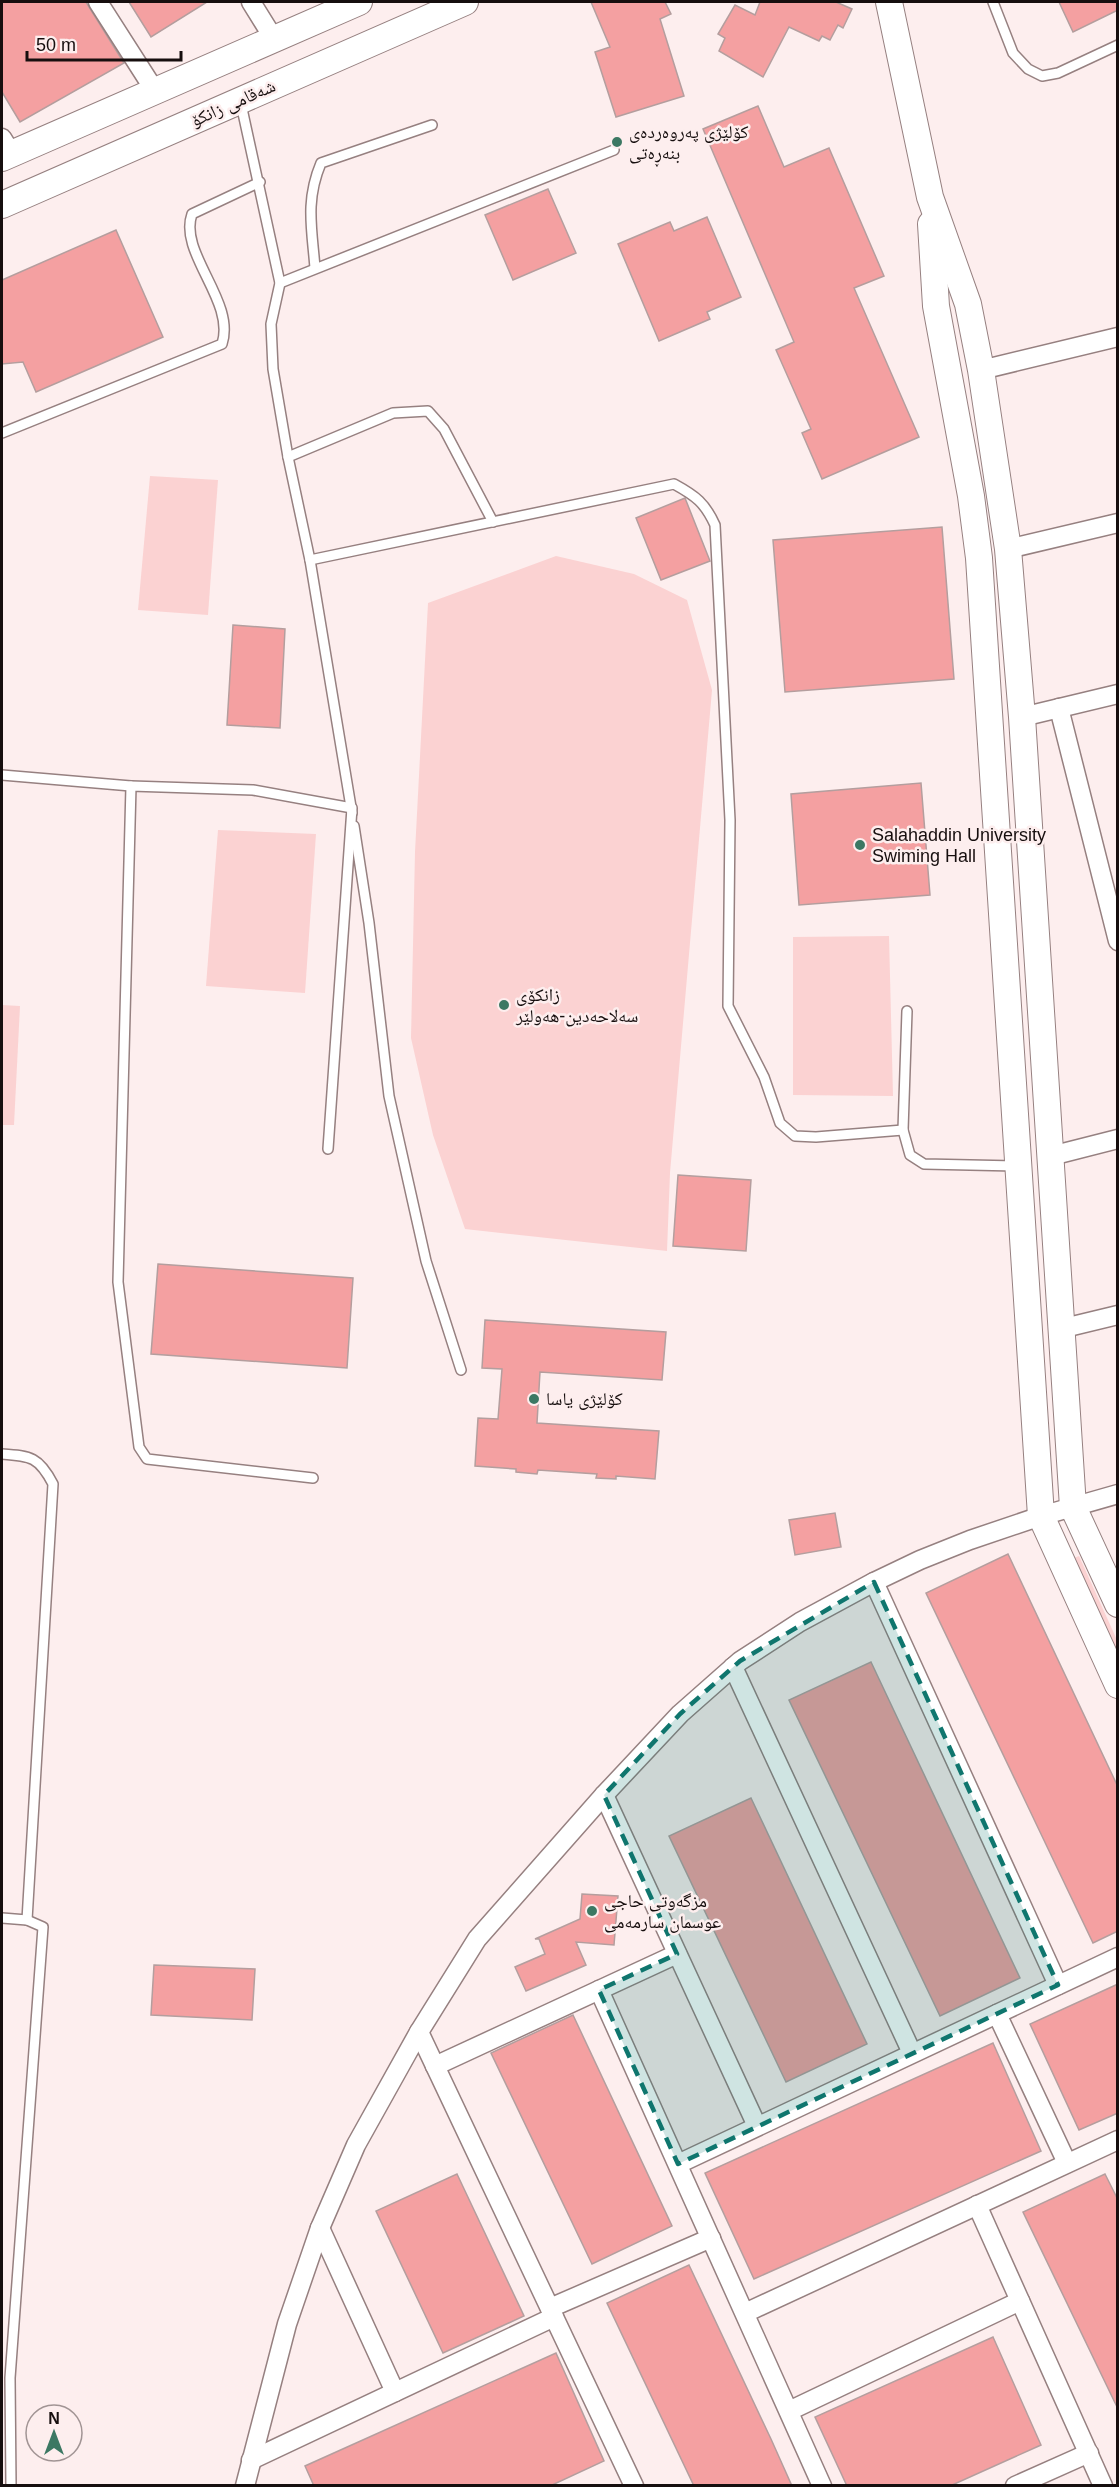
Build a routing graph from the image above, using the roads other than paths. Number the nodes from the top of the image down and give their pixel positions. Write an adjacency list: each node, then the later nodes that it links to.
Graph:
1 (98, 2): 9 (street)
2 (251, 2): 7 (street)
3 (358, 2): 7 (street)
4 (465, 2): 10 (street, شەقامی زانکۆ)
5 (889, 2): 15 (street)
6 (993, 2): 8 (lane)
7 (274, 39): 9 (street)
8 (1118, 45)
9 (154, 91): 12 (street)
10 (241, 100): 14 (lane); 16 (street, شەقامی زانکۆ)
11 (432, 125): 17 (lane)
12 (5, 150)
13 (614, 150): 17 (lane)
14 (260, 182): 18 (lane); 21 (lane)
15 (930, 197): 20 (street); 33 (street)
16 (2, 205)
17 (315, 268): 18 (lane)
18 (280, 283): 22 (lane)
19 (1118, 337): 20 (street)
20 (981, 370): 25 (street)
21 (2, 433)
22 (288, 457): 23 (lane); 26 (lane)
23 (493, 522): 26 (lane); 37 (lane)
24 (1118, 523): 25 (street)
25 (1008, 549): 29 (street)
26 (310, 560): 32 (lane)
27 (1118, 694): 28 (street)
28 (1059, 708): 29 (street); 35 (street)
29 (1022, 717): 34 (street)
30 (2, 775): 31 (lane)
31 (131, 786): 32 (lane); 46 (lane)
32 (352, 808): 39 (lane); 44 (lane)
33 (999, 867): 34 (street); 41 (street)
34 (1032, 867): 40 (street)
35 (1118, 941)
36 (907, 1011): 37 (lane)
37 (903, 1130): 41 (lane)
38 (1118, 1139): 40 (street)
39 (328, 1149)
40 (1051, 1156): 43 (street)
41 (1019, 1166): 49 (street)
42 (1118, 1315): 43 (street)
43 (1060, 1329): 48 (street)
44 (460, 1370)
45 (2, 1454): 56 (lane)
46 (313, 1478)
47 (1118, 1494): 48 (street)
48 (1073, 1507): 49 (street); 51 (street)
49 (1041, 1516): 50 (street); 53 (street)
50 (874, 1582): 52 (street); 59 (street)
51 (1118, 1604)
52 (733, 1667): 54 (street); 63 (street)
53 (1118, 1685)
54 (604, 1795): 57 (street); 62 (street)
55 (2, 1918): 56 (lane)
56 (27, 1920): 75 (lane)
57 (677, 1954): 60 (street); 65 (street)
58 (1118, 1957): 59 (street)
59 (1058, 1985): 61 (street)
60 (599, 1990): 64 (street); 68 (street)
61 (997, 2014): 63 (street); 67 (street)
62 (419, 2032): 64 (street); 70 (street)
63 (912, 2054): 65 (street)
64 (435, 2066): 73 (street)
65 (757, 2126): 68 (street)
66 (1118, 2140): 67 (street)
67 (1066, 2163): 69 (street)
68 (678, 2164): 71 (street)
69 (977, 2205): 72 (street); 74 (street)
70 (320, 2228): 76 (street); 79 (street)
71 (711, 2238): 73 (street); 74 (street)
72 (1020, 2301): 77 (street); 78 (street)
73 (552, 2313): 76 (street); 80 (street)
74 (745, 2313): 77 (street)
75 (6, 2378): 81 (lane)
76 (395, 2392): 79 (street)
77 (789, 2411): 83 (street)
78 (1089, 2453): 84 (street); 85 (street)
79 (251, 2460): 82 (street)
80 (627, 2483)
81 (10, 2486)
82 (245, 2486)
83 (822, 2486)
84 (1015, 2486)
85 (1103, 2486)

